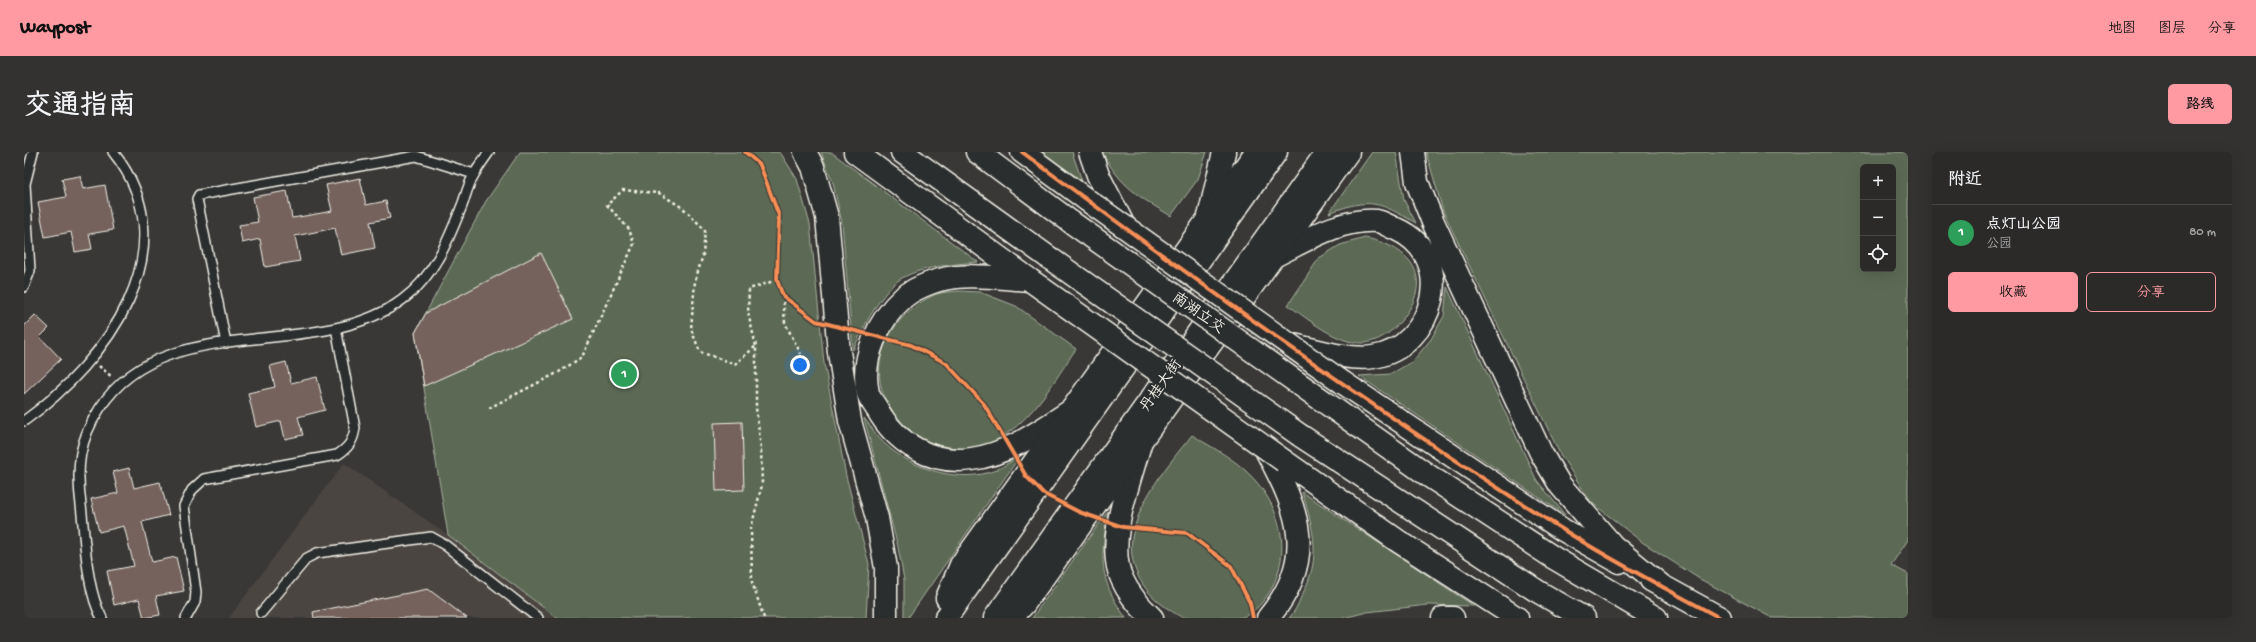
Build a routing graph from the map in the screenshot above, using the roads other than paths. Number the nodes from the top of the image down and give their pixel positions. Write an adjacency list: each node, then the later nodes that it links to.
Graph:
1 (33, 152): 21 (lane)
2 (113, 152): 26 (lane)
3 (489, 152): 16 (lane)
4 (805, 152): 34 (main road)
5 (855, 152): 20 (main road)
6 (902, 152): 44 (main road, bridge)
7 (977, 152): 45 (main road, 南湖立交, bridge)
8 (1022, 152): 18 (main road, bridge)
9 (1090, 152): 18 (main road)
10 (1224, 152): 17 (main road)
11 (1256, 152): 17 (main road)
12 (1276, 152): 36 (main road)
13 (1327, 152): 37 (main road, 丹桂大街)
14 (1348, 152): 19 (main road)
15 (1413, 152): 29 (main road)
16 (474, 174): 22 (lane); 23 (lane)
17 (1208, 218): 25 (main road)
18 (1124, 226): 24 (main road, bridge)
19 (1274, 256): 24 (main road); 27 (main road)
20 (1030, 280): 25 (main road); 28 (main road, bridge)
21 (24, 287)
22 (336, 328): 23 (lane); 32 (lane)
23 (226, 343): 31 (lane)
24 (1289, 344): 29 (main road, bridge)
25 (1072, 410): 35 (main road)
26 (24, 421)
27 (1140, 442): 38 (main road); 39 (main road)
28 (1264, 447): 40 (main road); 43 (main road, bridge)
29 (1663, 587): 46 (main road)
30 (261, 613): 33 (lane)
31 (102, 618)
32 (186, 618)
33 (538, 618)
34 (886, 618)
35 (939, 618)
36 (946, 618)
37 (995, 618)
38 (1011, 618)
39 (1152, 618)
40 (1268, 618)
41 (1443, 618): 42 (main road)
42 (1453, 618)
43 (1517, 618)
44 (1584, 618)
45 (1656, 618)
46 (1720, 618)

